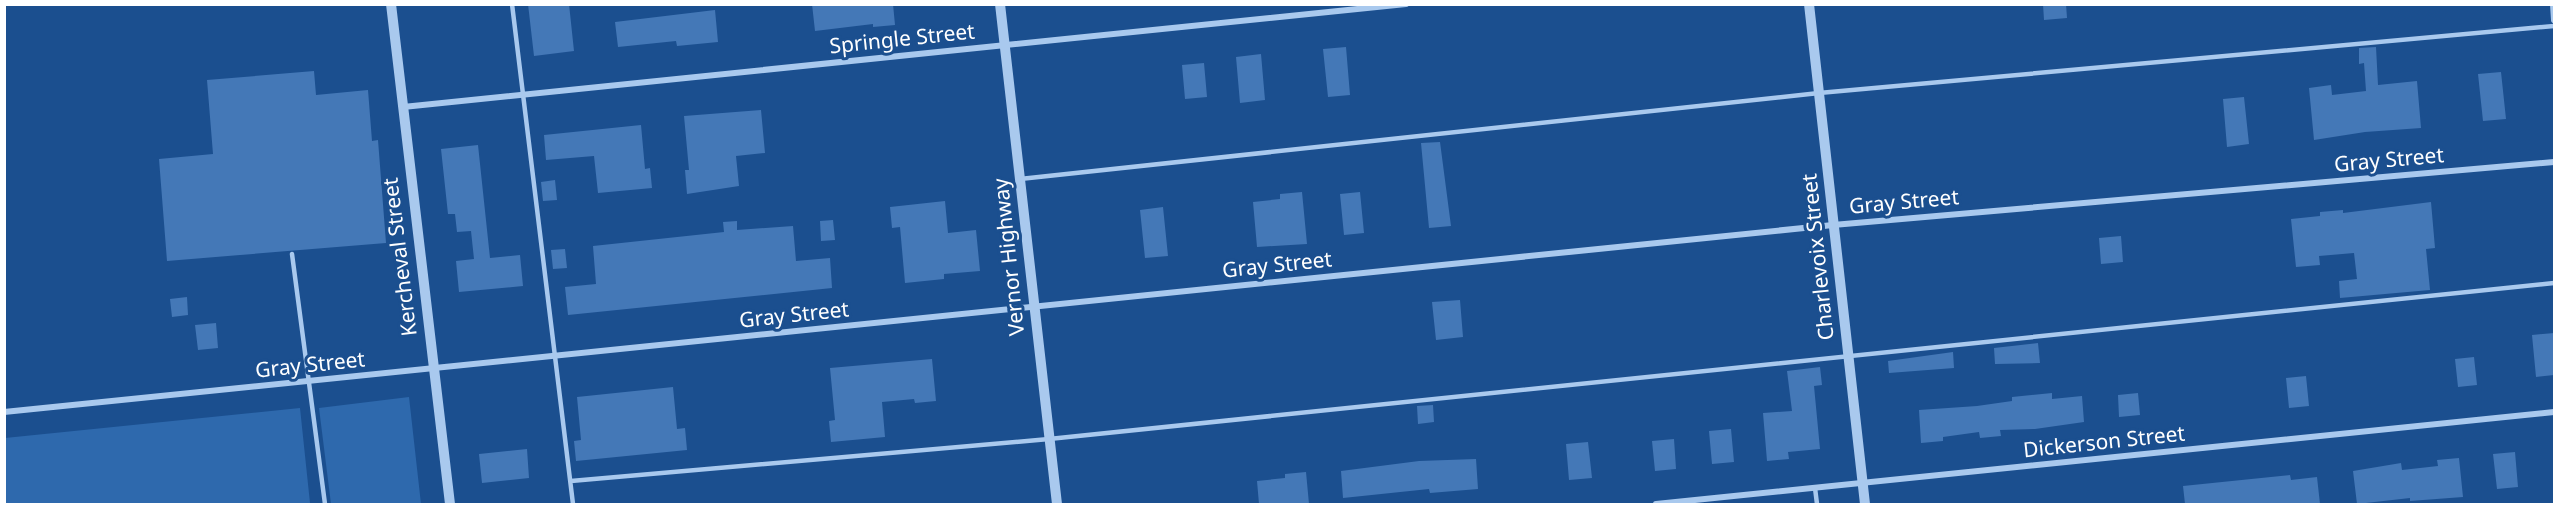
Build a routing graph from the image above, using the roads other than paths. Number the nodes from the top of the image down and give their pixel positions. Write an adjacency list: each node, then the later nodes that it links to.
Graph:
1 (391, 4): 12 (street, Kercheval Street)
2 (512, 4): 11 (lane)
3 (1000, 4): 9 (street, Vernor Highway)
4 (1406, 4): 9 (street, Springle Street)
5 (1809, 4): 10 (street, Charlevoix Street)
6 (2553, 4): 7 (street)
7 (2554, 20)
8 (2554, 26): 10 (lane)
9 (1005, 46): 11 (street, Springle Street); 14 (street, Vernor Highway)
10 (1819, 93): 14 (lane); 15 (street, Charlevoix Street)
11 (523, 95): 12 (street, Springle Street); 20 (lane)
12 (402, 107): 21 (street, Kercheval Street)
13 (2554, 162): 15 (street, Gray Street)
14 (1020, 180): 18 (street, Vernor Highway)
15 (1833, 225): 18 (street, Gray Street); 19 (street, Charlevoix Street)
16 (292, 254): 22 (lane)
17 (2554, 283): 19 (lane)
18 (1034, 306): 20 (street, Gray Street); 25 (street, Vernor Highway)
19 (1848, 356): 25 (lane); 27 (street, Charlevoix Street)
20 (554, 357): 21 (street, Gray Street); 26 (lane)
21 (433, 369): 22 (street, Gray Street); 30 (street, Kercheval Street)
22 (309, 382): 23 (street, Gray Street); 29 (lane)
23 (4, 412)
24 (2554, 412): 27 (street, Dickerson Street)
25 (1049, 439): 26 (lane); 32 (street, Vernor Highway)
26 (571, 482): 31 (lane)
27 (1863, 483): 28 (street, Dickerson Street); 35 (street, Charlevoix Street)
28 (1815, 488): 33 (street, Dickerson Street); 34 (lane)
29 (325, 504)
30 (450, 504)
31 (573, 504)
32 (1057, 504)
33 (1656, 504)
34 (1816, 504)
35 (1865, 504)

